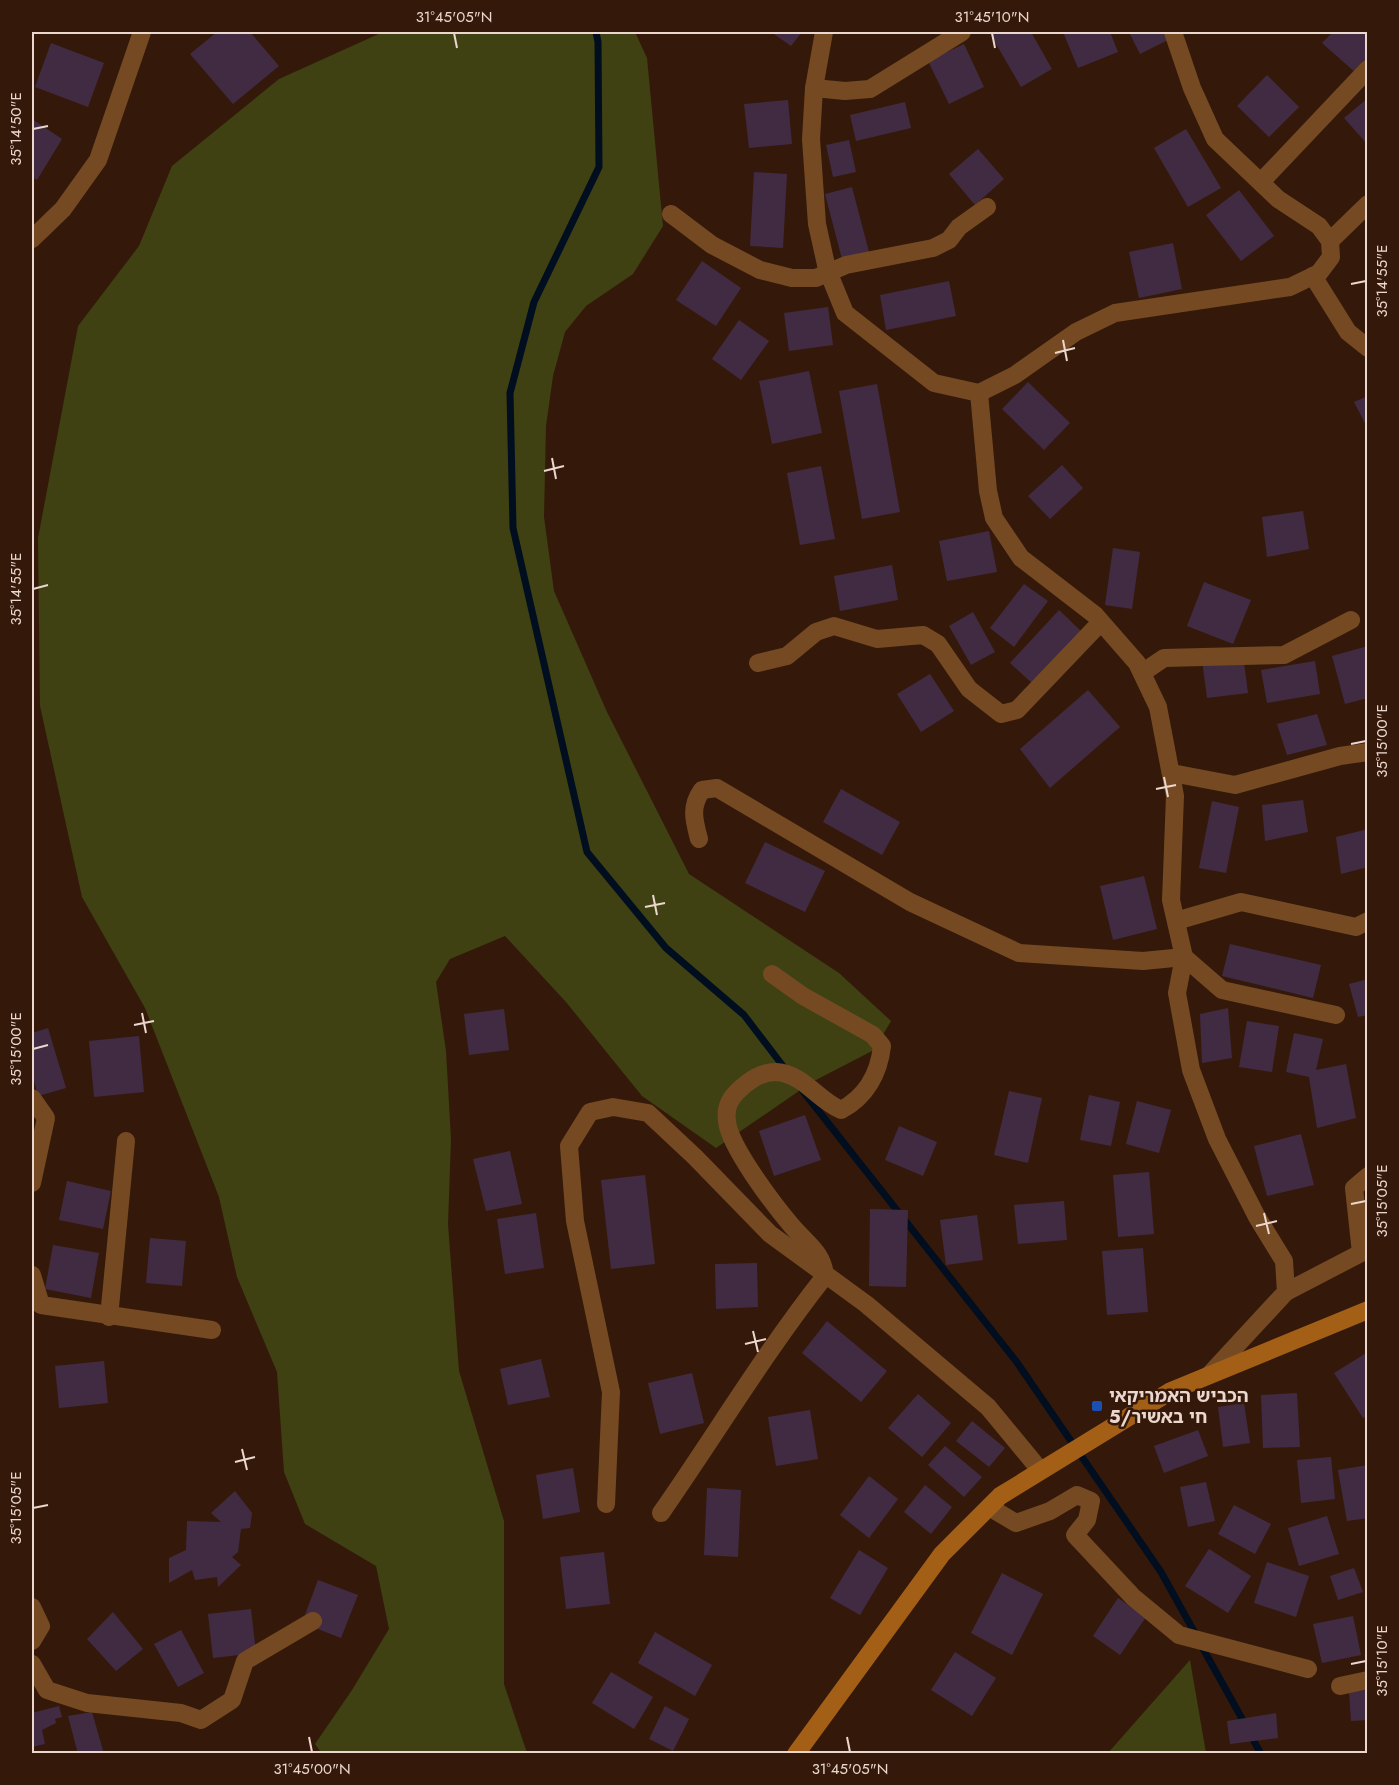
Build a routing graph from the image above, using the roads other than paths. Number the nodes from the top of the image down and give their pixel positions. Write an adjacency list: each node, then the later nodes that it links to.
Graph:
1 (142, 32): 11 (street)
2 (824, 32): 6 (street)
3 (962, 32): 6 (street)
4 (1173, 32): 7 (street)
5 (1368, 69): 7 (street)
6 (814, 88): 13 (street)
7 (1261, 182): 12 (street)
8 (1368, 204): 12 (street)
9 (987, 207): 13 (street)
10 (671, 214): 13 (street)
11 (32, 239)
12 (1330, 240): 14 (street)
13 (829, 273): 16 (street)
14 (1313, 276): 15 (street); 16 (street)
15 (1368, 348)
16 (979, 393): 18 (street)
17 (1351, 620): 20 (street)
18 (1101, 622): 19 (street); 20 (street)
19 (758, 663)
20 (1142, 673): 22 (street)
21 (1368, 752): 22 (street)
22 (1172, 772): 24 (street)
23 (699, 839): 26 (street)
24 (1176, 921): 25 (street); 26 (street)
25 (1368, 921)
26 (1184, 957): 28 (street); 35 (street)
27 (772, 974): 34 (street)
28 (1336, 1015)
29 (32, 1098): 32 (street)
30 (126, 1141): 37 (street)
31 (1368, 1176): 35 (street)
32 (32, 1183)
33 (32, 1275): 37 (street)
34 (825, 1276): 40 (street); 41 (street); 43 (street)
35 (1286, 1292): 39 (street)
36 (1368, 1310): 39 (main road)
37 (110, 1317): 38 (street)
38 (212, 1330)
39 (1210, 1374): 40 (main road)
40 (1040, 1470): 42 (main road)
41 (606, 1504)
42 (988, 1507): 48 (street); 51 (main road)
43 (661, 1513)
44 (32, 1607): 46 (street)
45 (313, 1621): 47 (street)
46 (32, 1641)
47 (32, 1664)
48 (1308, 1669)
49 (1368, 1680): 50 (street)
50 (1341, 1686)
51 (796, 1754)

